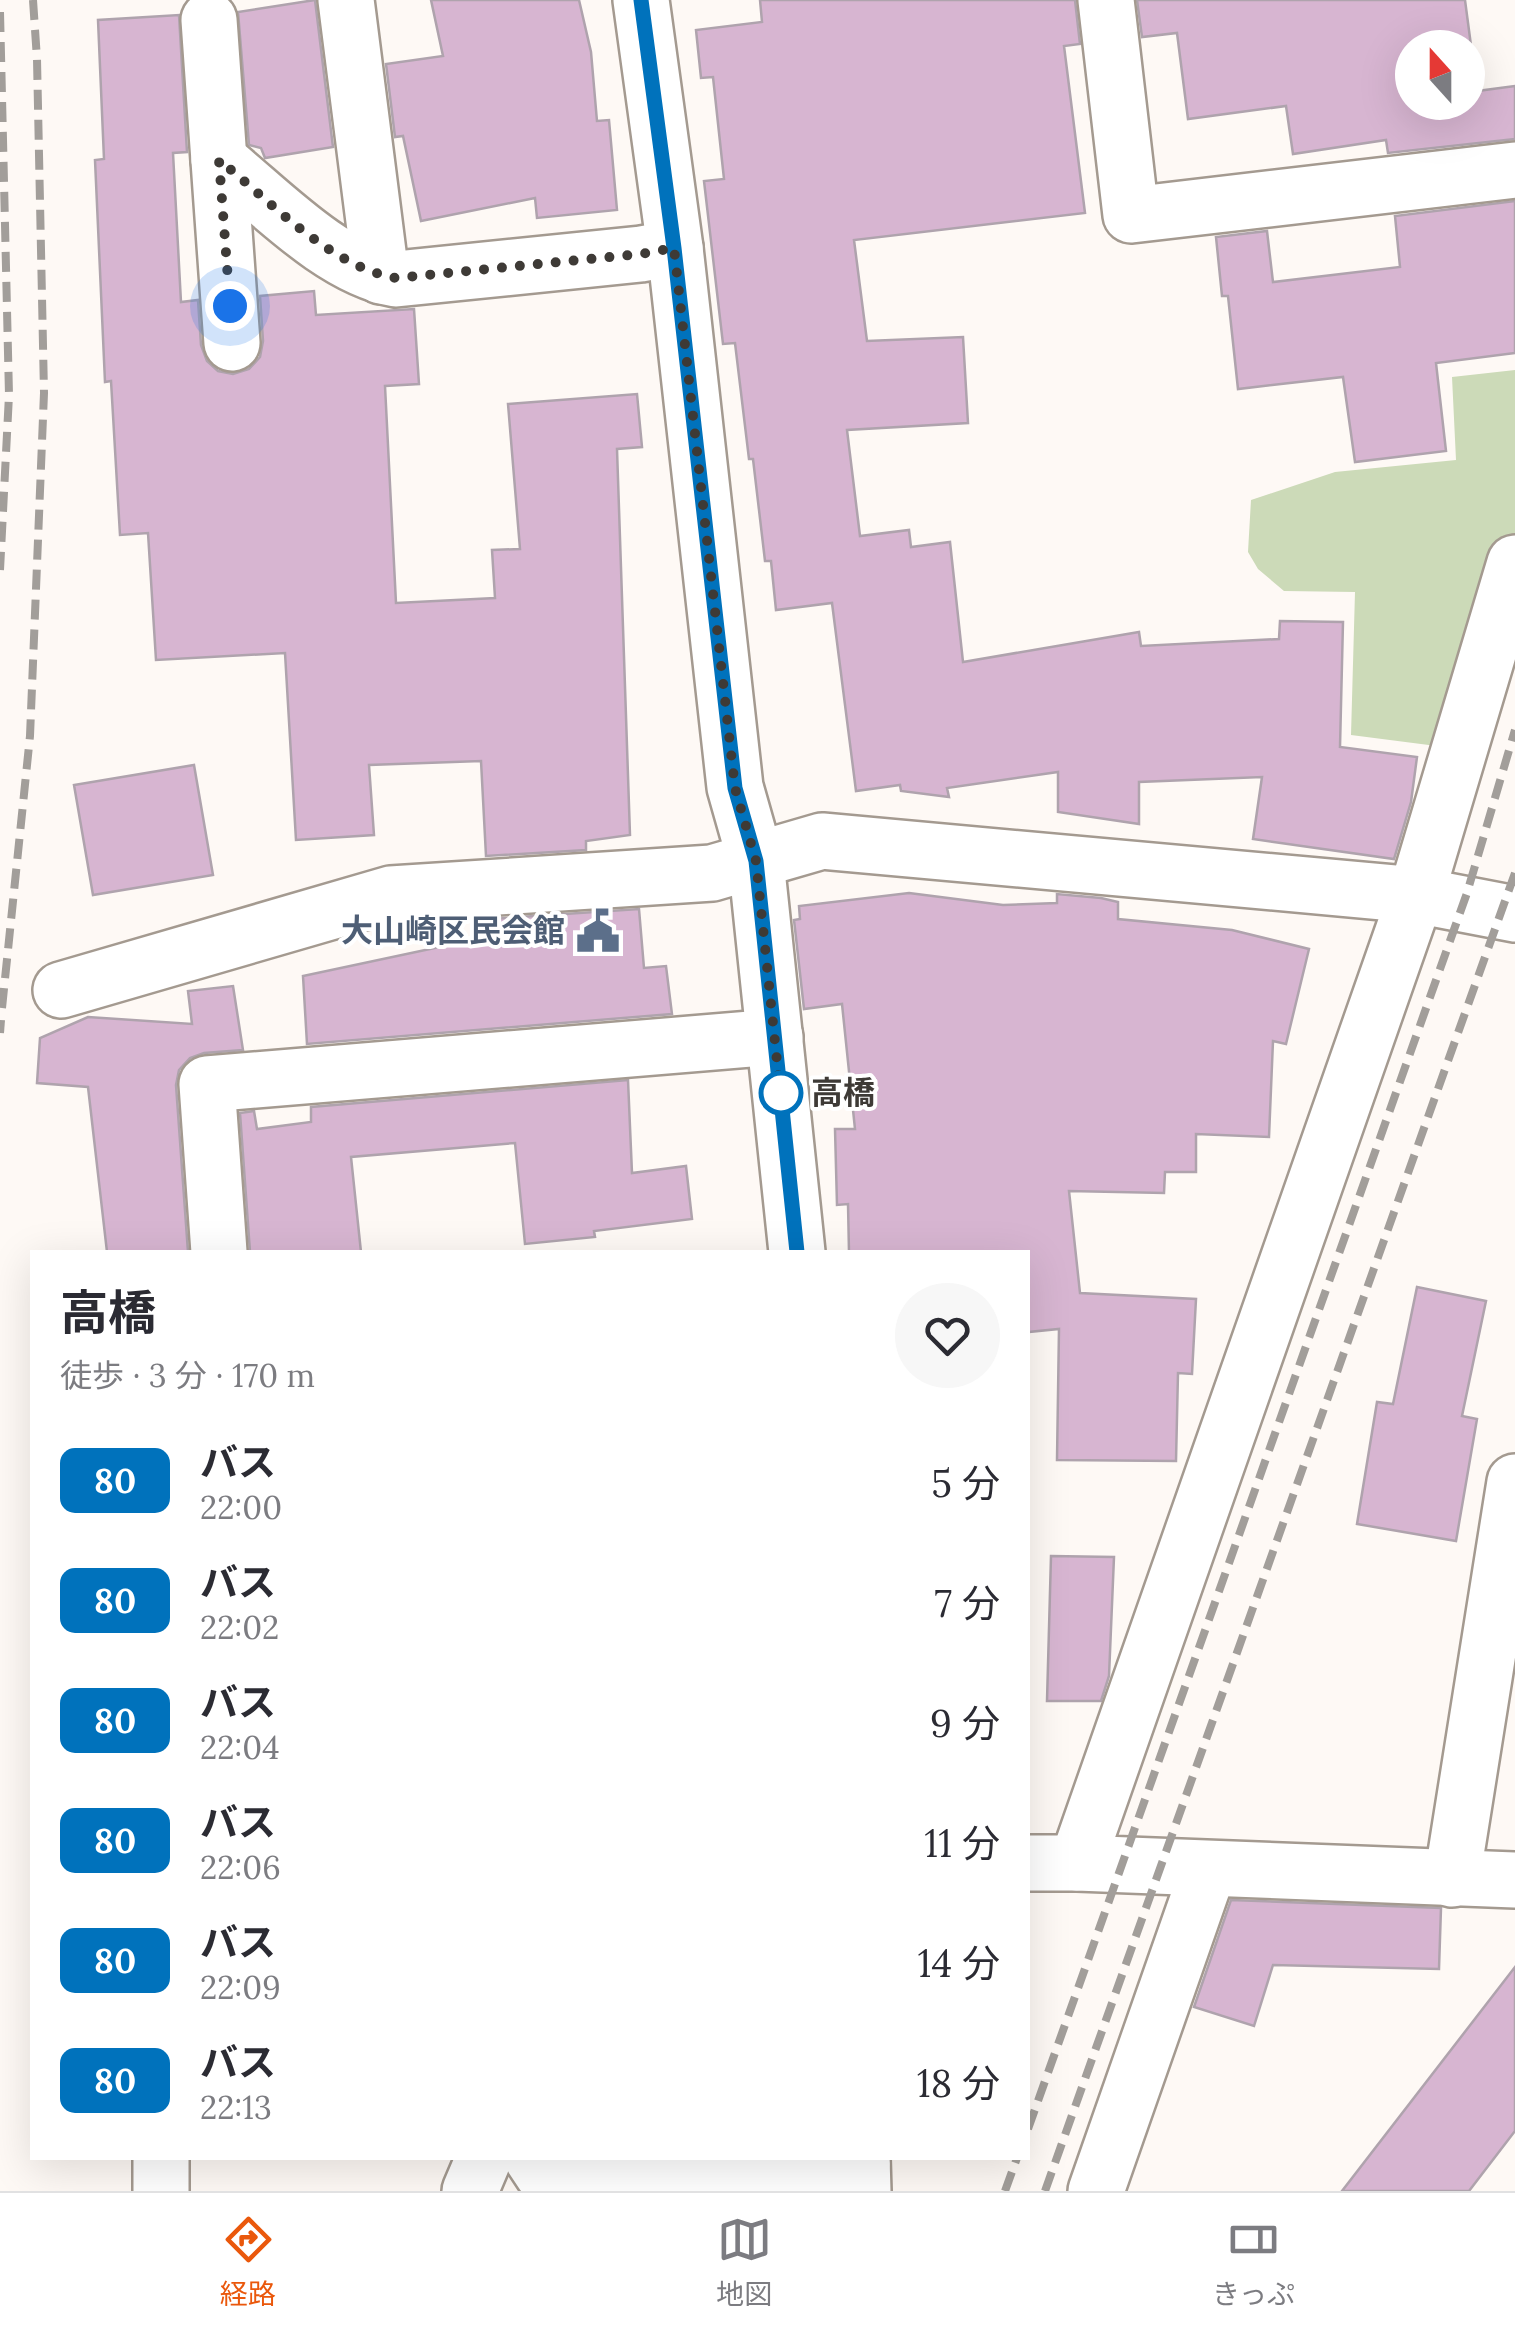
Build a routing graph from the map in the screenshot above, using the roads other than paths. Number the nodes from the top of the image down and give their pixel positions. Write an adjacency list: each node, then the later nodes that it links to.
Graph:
1 (346, 0): 8 (street)
2 (641, 0): 7 (street)
3 (1106, 0): 6 (street)
4 (208, 20): 5 (street)
5 (219, 160): 8 (street); 9 (street)
6 (1515, 170)
7 (674, 248): 8 (street); 11 (street)
8 (381, 276)
9 (232, 343)
10 (1515, 563): 12 (street)
11 (756, 861): 12 (street); 14 (street); 15 (street)
12 (1416, 895): 13 (street); 19 (street)
13 (1515, 914)
14 (61, 990)
15 (775, 1037): 16 (street); 17 (street)
16 (220, 1250)
17 (797, 1250)
18 (1515, 1482): 21 (street)
19 (1052, 1863): 20 (street)
20 (1208, 1871): 21 (street); 29 (street)
21 (1452, 1879): 22 (street)
22 (1515, 1880)
23 (161, 2160): 27 (street)
24 (483, 2160): 28 (street)
25 (533, 2160): 26 (street)
26 (862, 2171)
27 (161, 2191)
28 (470, 2191)
29 (1096, 2191)

